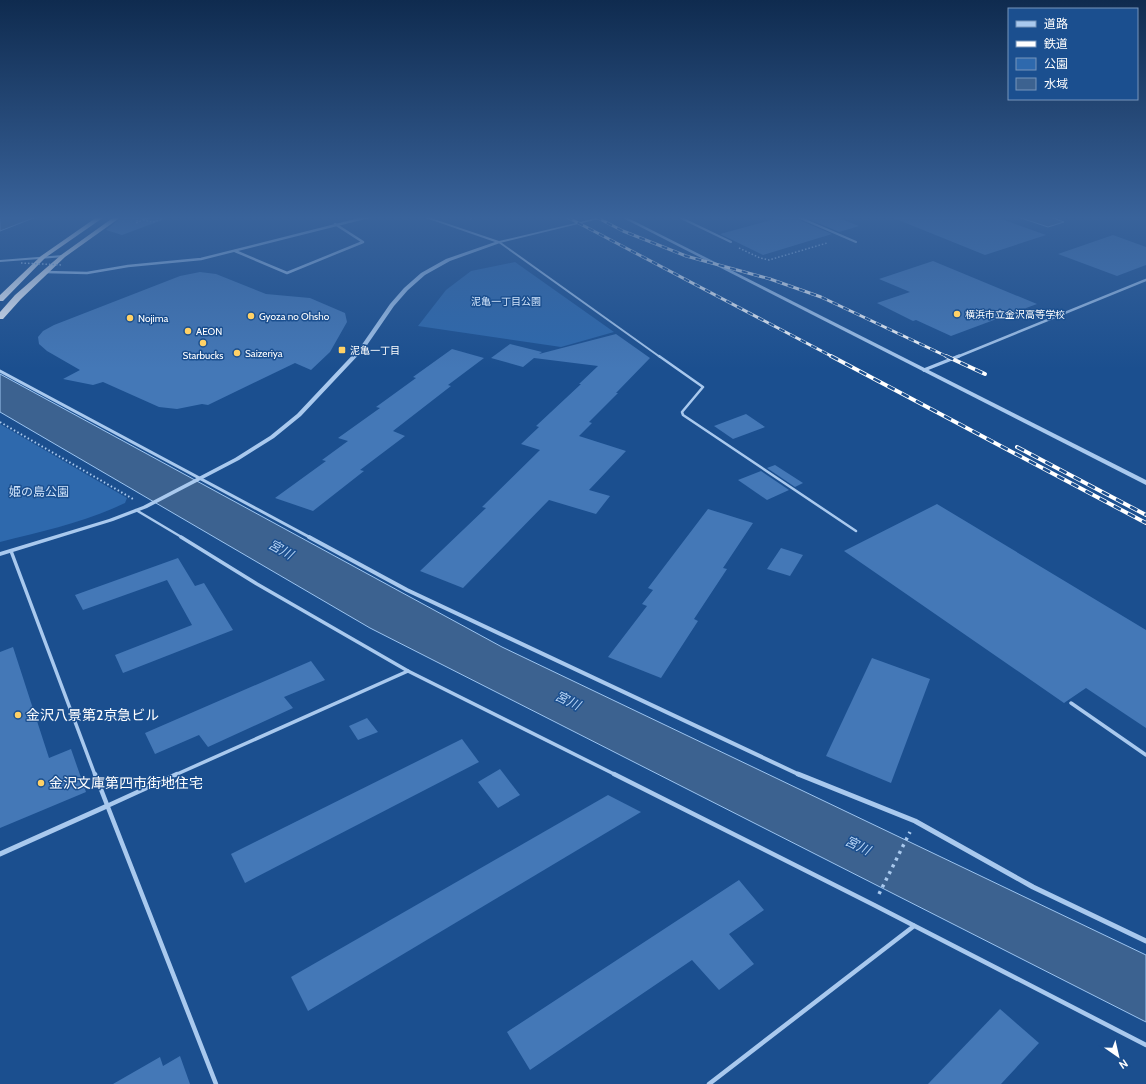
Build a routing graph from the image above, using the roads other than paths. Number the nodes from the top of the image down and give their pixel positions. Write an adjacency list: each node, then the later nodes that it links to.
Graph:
1 (32, 268): 11 (highway)
2 (50, 268): 9 (highway)
3 (119, 268): 9 (street)
4 (274, 268): 5 (street)
5 (300, 268)
6 (434, 268): 15 (street)
7 (535, 268): 18 (lane)
8 (722, 268): 13 (street)
9 (45, 272): 12 (highway)
10 (1146, 280): 13 (street)
11 (0, 299)
12 (0, 317)
13 (924, 370): 16 (street)
14 (0, 371): 15 (street)
15 (198, 480): 17 (street); 27 (street)
16 (1146, 483)
17 (136, 510): 19 (street); 21 (lane)
18 (856, 531)
19 (11, 551): 20 (street); 24 (lane)
20 (0, 554)
21 (408, 670): 24 (lane); 26 (lane)
22 (1071, 703): 23 (lane)
23 (1146, 755)
24 (107, 806): 25 (street); 29 (lane)
25 (0, 854)
26 (914, 926): 28 (lane); 30 (lane)
27 (1146, 941)
28 (1146, 1045)
29 (216, 1084)
30 (709, 1084)

